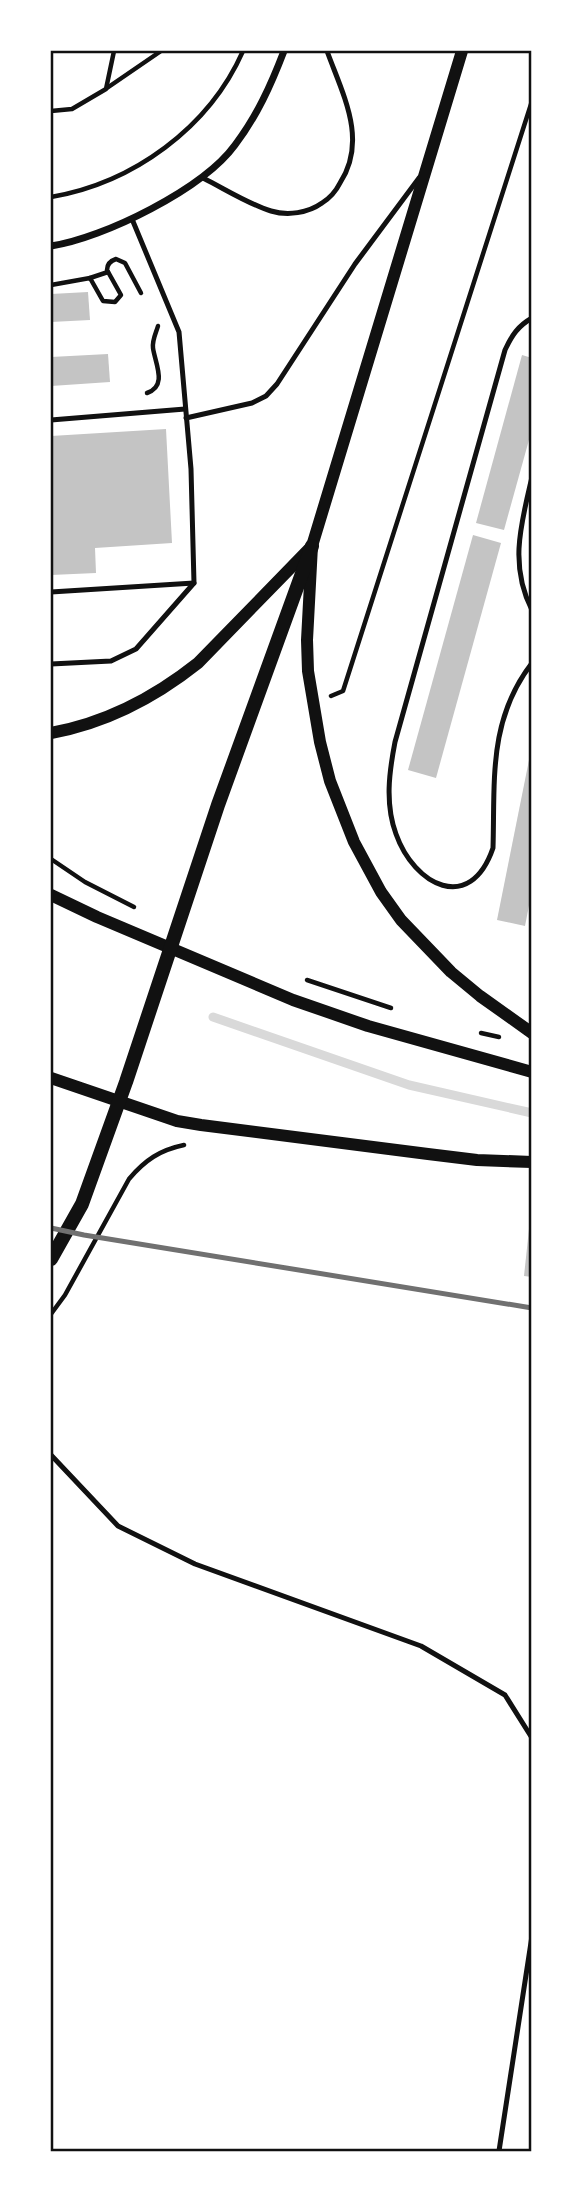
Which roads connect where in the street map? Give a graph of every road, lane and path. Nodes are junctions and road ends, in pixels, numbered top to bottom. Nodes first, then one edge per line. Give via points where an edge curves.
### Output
1 (114, 51) edge
2 (161, 51) edge
3 (243, 51) edge
4 (284, 51) edge
5 (327, 51) edge
6 (462, 51) edge
7 (106, 89) junction
8 (532, 101) edge
9 (51, 111) edge
10 (424, 173) junction
11 (203, 178) junction
12 (51, 197) edge
13 (131, 219) junction
14 (51, 246) edge
15 (108, 272) junction
16 (90, 278) junction
17 (51, 285) edge
18 (146, 301) dead end
19 (532, 318) edge
20 (158, 326) dead end
21 (138, 393) dead end
22 (185, 409) junction
23 (186, 418) junction
24 (51, 420) edge
25 (532, 478) edge
26 (312, 546) junction
27 (194, 583) junction
28 (51, 592) edge
29 (532, 610) edge
30 (532, 663) edge
31 (51, 664) edge
32 (312, 703) junction
33 (51, 733) edge
34 (51, 859) edge
35 (51, 895) edge
36 (134, 908) dead end
37 (302, 978) dead end
38 (397, 1010) dead end
39 (473, 1031) dead end
40 (529, 1031) edge
41 (532, 1072) edge
42 (51, 1077) edge
43 (119, 1102) junction
44 (195, 1145) dead end
45 (532, 1162) edge
46 (51, 1259) edge
47 (51, 1314) edge
48 (51, 1455) edge
49 (532, 1738) edge
50 (532, 1936) edge
51 (499, 2151) edge

1 - 7 path
2 - 7 path
3 - 12 path via 200,117 168,145 114,179
4 - 11 street via 267,95 234,147
5 - 11 lane via 352,123 354,145 350,168 327,200 306,211 271,211
6 - 10 street
7 - 9 path via 72,109
8 - 32 path via 343,691
10 - 23 lane via 355,264 266,396
10 - 26 street
11 - 13 street
13 - 14 street
13 - 22 lane via 179,332
15 - 16 path
15 - 16 path via 121,295 115,302 103,301
15 - 18 path via 110,260 120,259
16 - 17 path
19 - 30 lane via 513,333 505,350 395,742 390,812 410,860 427,879 444,886 465,886 487,865 493,848 497,741 504,713
20 - 21 path via 153,342 158,385 149,393
22 - 23 lane
22 - 24 lane
23 - 27 lane
25 - 29 lane via 520,527 518,564
26 - 32 street via 307,640
26 - 33 street via 182,676 126,709
26 - 43 main road via 218,805
27 - 28 lane
27 - 31 lane via 136,649 111,661
32 - 40 street via 330,781 381,892 451,972
34 - 36 path
35 - 41 street via 293,1000
37 - 38 path
39 - 40 path via 506,1038
42 - 43 street
43 - 45 street via 201,1125 477,1160
43 - 46 main road via 82,1204
44 - 47 path via 171,1148 141,1164
48 - 49 lane via 118,1526 195,1563 421,1646 505,1695
50 - 51 lane

